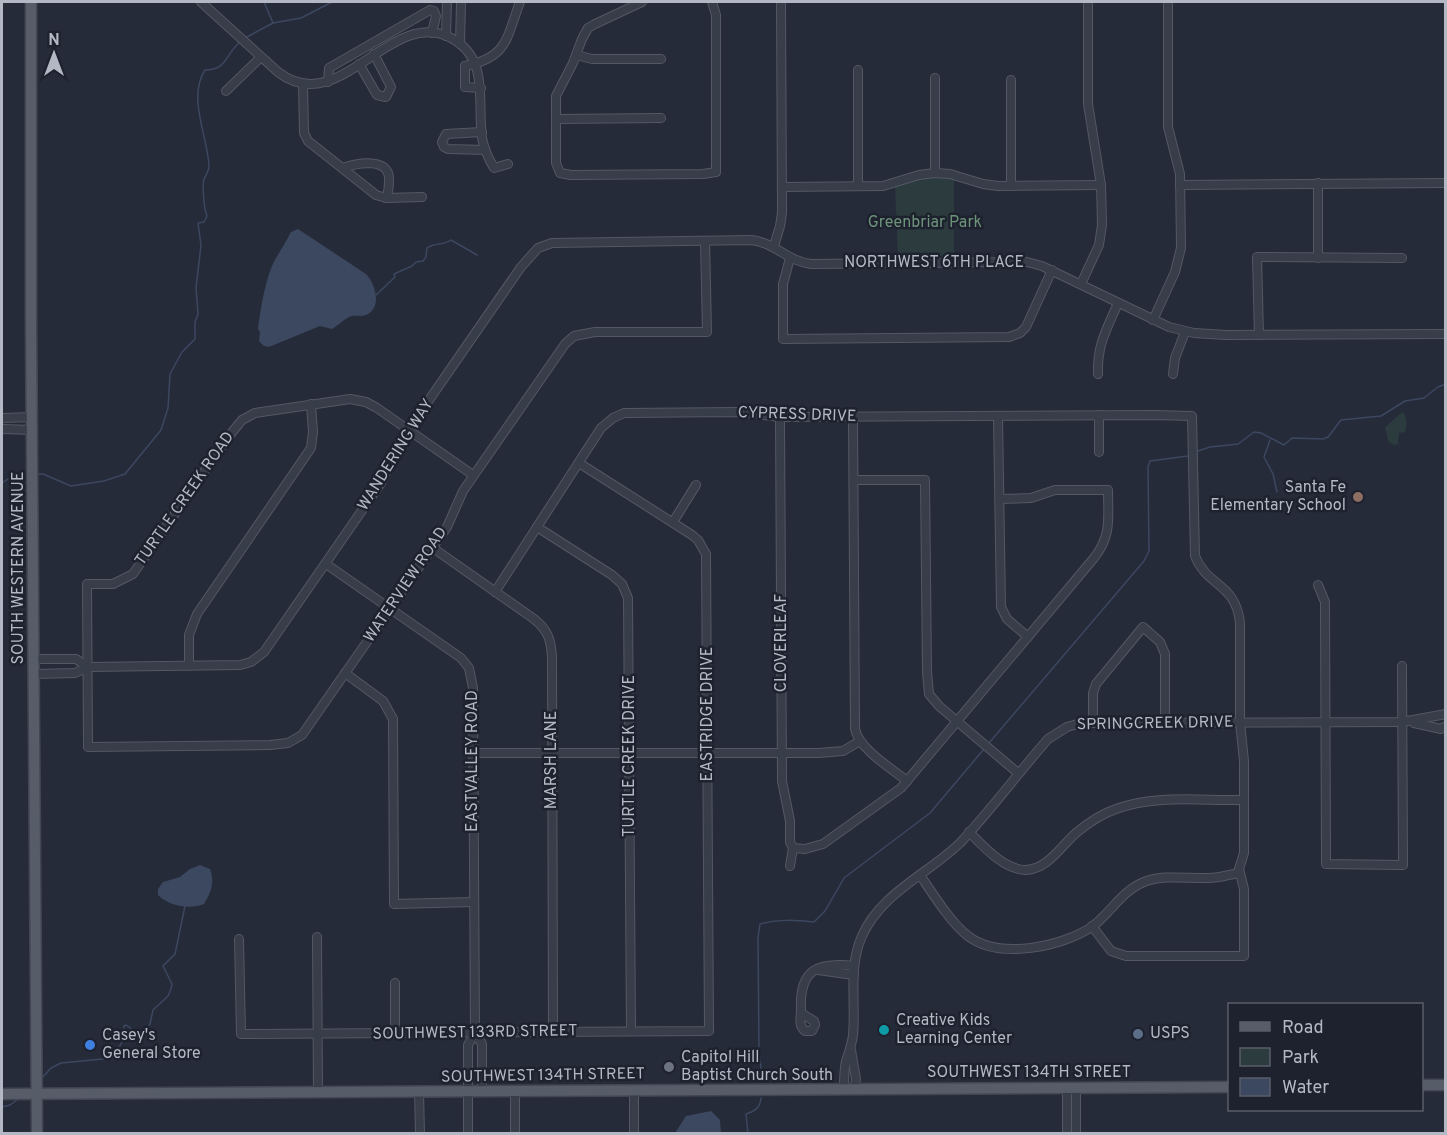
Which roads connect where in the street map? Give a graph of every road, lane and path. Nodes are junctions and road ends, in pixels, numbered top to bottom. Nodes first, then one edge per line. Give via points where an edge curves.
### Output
1 (31, 2) edge
2 (201, 2) edge
3 (447, 2) edge
4 (461, 2) edge
5 (520, 2) edge
6 (642, 2) edge
7 (712, 2) edge
8 (781, 2) edge
9 (1088, 2) edge
10 (1168, 2) edge
11 (432, 33) junction
12 (446, 36) junction
13 (460, 44) junction
14 (375, 54) junction
15 (576, 55) junction
16 (261, 57) junction
17 (661, 59) dead end
18 (476, 63) junction
19 (359, 64) junction
20 (858, 69) dead end
21 (934, 78) dead end
22 (1011, 80) dead end
23 (328, 82) junction
24 (303, 84) junction
25 (480, 88) junction
26 (226, 91) dead end
27 (661, 118) dead end
28 (556, 119) junction
29 (482, 132) junction
30 (485, 150) junction
31 (508, 164) dead end
32 (343, 168) junction
33 (935, 173) junction
34 (1318, 183) junction
35 (1446, 183) edge
36 (1101, 185) junction
37 (1180, 185) junction
38 (858, 186) junction
39 (1011, 186) junction
40 (782, 187) junction
41 (422, 197) dead end
42 (386, 198) junction
43 (705, 241) junction
44 (738, 241) joint
45 (774, 246) junction
46 (789, 258) junction
47 (1318, 258) junction
48 (1402, 258) dead end
49 (1052, 270) junction
50 (1081, 284) junction
51 (1118, 303) junction
52 (1153, 320) junction
53 (1185, 332) junction
54 (1446, 334) edge
55 (1259, 335) junction
56 (1173, 374) dead end
57 (1098, 375) dead end
58 (310, 404) junction
59 (998, 416) junction
60 (1099, 416) junction
61 (33, 417) junction
62 (780, 417) junction
63 (853, 417) junction
64 (2, 418) edge
65 (2, 429) edge
66 (33, 430) junction
67 (408, 430) junction
68 (1099, 452) dead end
69 (579, 463) junction
70 (473, 475) junction
71 (854, 480) junction
72 (696, 485) dead end
73 (1000, 499) junction
74 (673, 522) junction
75 (537, 527) junction
76 (432, 548) junction
77 (326, 564) junction
78 (1318, 585) dead end
79 (495, 592) junction
80 (390, 609) junction
81 (1028, 637) junction
82 (34, 659) junction
83 (189, 666) junction
84 (1402, 666) dead end
85 (88, 667) junction
86 (35, 674) junction
87 (345, 674) junction
88 (1446, 714) edge
89 (957, 722) junction
90 (1165, 722) junction
91 (1240, 722) junction
92 (1325, 722) junction
93 (1402, 722) junction
94 (1093, 723) junction
95 (1446, 726) edge
96 (860, 741) junction
97 (630, 752) junction
98 (708, 752) junction
99 (783, 752) junction
100 (473, 753) junction
101 (553, 753) junction
102 (1018, 773) junction
103 (907, 781) junction
104 (1244, 800) junction
105 (969, 832) junction
106 (793, 848) junction
107 (790, 866) dead end
108 (1239, 873) junction
109 (920, 875) junction
110 (474, 902) junction
111 (1092, 926) junction
112 (317, 937) dead end
113 (239, 939) dead end
114 (854, 971) junction
115 (395, 983) dead end
116 (801, 1013) dead end
117 (632, 1031) junction
118 (709, 1031) joint
119 (553, 1032) junction
120 (475, 1033) junction
121 (317, 1034) junction
122 (395, 1034) junction
123 (1423, 1085) edge
124 (1446, 1085) edge
125 (1228, 1087) edge
126 (850, 1088) junction
127 (1072, 1088) junction
128 (634, 1090) junction
129 (515, 1091) junction
130 (419, 1092) junction
131 (468, 1092) junction
132 (482, 1092) junction
133 (318, 1093) junction
134 (2, 1094) edge
135 (37, 1094) junction
136 (37, 1134) edge
137 (420, 1134) edge
138 (468, 1134) edge
139 (515, 1134) edge
140 (634, 1134) edge
141 (1067, 1134) edge
142 (1076, 1134) edge

1 - 61 main road, SOUTH WESTERN AVENUE
2 - 16 street
3 - 12 street
4 - 13 street
5 - 18 street via 501,50
6 - 15 street via 588,28
7 - 28 street via 716,15 716,172 560,173 556,163
8 - 40 street
9 - 36 street via 1088,104
10 - 37 street via 1168,127
11 - 12 street
11 - 14 street via 413,35
11 - 23 street via 436,16 430,10 329,68
12 - 13 street
13 - 18 street
14 - 19 street
14 - 19 street via 391,87 386,97 377,94
15 - 17 street via 592,59
15 - 28 street via 558,89
16 - 24 street via 285,77
16 - 26 street
18 - 25 street
18 - 25 street via 465,66 465,87
19 - 23 street
20 - 38 street
21 - 33 street
22 - 39 street
23 - 24 street
24 - 32 street via 305,135
25 - 29 street
27 - 28 street
29 - 30 street
29 - 30 street via 446,134 442,142 448,150
30 - 31 street via 494,168
32 - 42 street via 376,195
32 - 42 street via 358,164 384,166 389,176
33 - 38 street via 883,186
33 - 39 street
34 - 35 street
34 - 37 street
34 - 47 street
36 - 39 street
36 - 50 street via 1101,241
37 - 52 street via 1178,265
38 - 40 street
40 - 45 street via 781,219
41 - 42 street
43 - 44 street, WANDERING WAY
43 - 67 street, WANDERING WAY via 557,242 538,248
43 - 70 street, WATERVIEW ROAD via 707,332 595,332 574,336 560,349
44 - 45 street, NORTHWEST 6TH PLACE
45 - 46 street, NORTHWEST 6TH PLACE
46 - 49 street, NORTHWEST 6TH PLACE via 811,264 1027,262
46 - 49 street via 783,284 783,339 1010,337 1026,327
47 - 48 street
47 - 55 street via 1257,257
49 - 50 street, NORTHWEST 6TH PLACE
50 - 51 street, NORTHWEST 6TH PLACE
51 - 52 street, NORTHWEST 6TH PLACE
51 - 57 street via 1102,337
52 - 53 street, NORTHWEST 6TH PLACE
53 - 55 street, NORTHWEST 6TH PLACE
53 - 56 street
54 - 55 street, NORTHWEST 6TH PLACE
58 - 67 street, TURTLE CREEK ROAD via 361,400
58 - 83 street via 314,432 311,448 197,614 189,635
58 - 85 street, TURTLE CREEK ROAD via 255,412 242,420 133,574 113,584 87,584
59 - 60 street, CYPRESS DRIVE
59 - 63 street, CYPRESS DRIVE
59 - 73 street
60 - 68 street
60 - 91 street, CYPRESS DRIVE via 1192,416 1195,556 1204,573 1229,593 1238,609
61 - 64 street
61 - 66 main road, SOUTH WESTERN AVENUE
62 - 63 street, CYPRESS DRIVE
62 - 69 street, CYPRESS DRIVE via 739,412 624,413 604,424
62 - 99 street, CLOVERLEAF
63 - 71 street
65 - 66 street
66 - 82 main road, SOUTH WESTERN AVENUE
67 - 70 street, TURTLE CREEK ROAD
67 - 77 street, WANDERING WAY via 381,483
69 - 74 street, EASTRIDGE DRIVE
69 - 75 street, CYPRESS DRIVE
70 - 76 street, WATERVIEW ROAD
71 - 89 street via 925,480 927,687 933,700
71 - 96 street via 855,723
72 - 74 street
73 - 81 street via 1001,607 1007,619
73 - 81 street via 1031,498 1055,490 1108,490 1106,541
74 - 98 street, EASTRIDGE DRIVE via 698,540 706,554
75 - 79 street, CYPRESS DRIVE
75 - 97 street, TURTLE CREEK DRIVE via 612,575 627,594
76 - 79 street, MARSH LANE
76 - 80 street, WATERVIEW ROAD
77 - 80 street, EASTVALLEY ROAD
77 - 83 street, WANDERING WAY via 256,659 240,665
78 - 92 street via 1324,602
79 - 101 street, MARSH LANE via 540,624 550,640
80 - 87 street, WATERVIEW ROAD
80 - 100 street, EASTVALLEY ROAD via 461,658 469,668 473,688
81 - 89 street
82 - 85 street, WANDERING WAY via 76,659
82 - 86 main road, SOUTH WESTERN AVENUE
83 - 85 street, WANDERING WAY
84 - 93 street
85 - 86 street, WANDERING WAY via 75,673
85 - 87 street, WATERVIEW ROAD via 88,747 288,743 302,735
86 - 135 main road, SOUTH WESTERN AVENUE
87 - 110 street via 383,700 393,719 394,904
88 - 93 street, SPRINGCREEK DRIVE
89 - 102 street
89 - 103 street
90 - 91 street, SPRINGCREEK DRIVE
90 - 94 street, SPRINGCREEK DRIVE
90 - 94 street via 1164,648 1143,627 1096,684
91 - 92 street, SPRINGCREEK DRIVE
91 - 104 street
92 - 93 street, SPRINGCREEK DRIVE
92 - 93 street via 1326,864 1403,865
93 - 95 street, SPRINGCREEK DRIVE via 1441,729
94 - 102 street, SPRINGCREEK DRIVE via 1075,724 1054,734
96 - 99 street via 837,752
96 - 103 street
97 - 98 street
97 - 101 street
97 - 117 street, TURTLE CREEK DRIVE
98 - 99 street
98 - 118 street, EASTRIDGE DRIVE
99 - 106 street, CLOVERLEAF via 783,788
100 - 101 street
100 - 110 street, EASTVALLEY ROAD
101 - 119 street, MARSH LANE
102 - 105 street, SPRINGCREEK DRIVE
103 - 106 street via 895,794 823,844
104 - 105 street via 1156,801 1115,809 1078,831 1044,864 1027,870 1008,865
104 - 108 street via 1244,853
105 - 109 street, SPRINGCREEK DRIVE
106 - 107 street, CLOVERLEAF
108 - 111 street via 1221,878 1145,881 1129,890
108 - 111 street via 1244,889 1244,956 1126,956 1111,951
109 - 111 street via 963,932 988,946 1051,945
109 - 114 street, SPRINGCREEK DRIVE via 876,912 859,942
110 - 120 street, EASTVALLEY ROAD
112 - 121 street
113 - 121 street, SOUTHWEST 133RD STREET via 241,1034
114 - 116 street via 834,964 806,977
114 - 126 street, SPRINGCREEK DRIVE via 850,1049 856,1079
115 - 122 street
117 - 118 street, SOUTHWEST 133RD STREET
117 - 119 street, SOUTHWEST 133RD STREET
119 - 120 street, SOUTHWEST 133RD STREET
120 - 122 street, SOUTHWEST 133RD STREET
120 - 131 street, EASTVALLEY ROAD via 468,1045
120 - 132 street, EASTVALLEY ROAD via 482,1044
121 - 122 street, SOUTHWEST 133RD STREET
121 - 133 street
123 - 124 main road
125 - 127 main road, SOUTHWEST 134TH STREET
126 - 127 main road, SOUTHWEST 134TH STREET
126 - 128 main road, SOUTHWEST 134TH STREET
127 - 141 street
127 - 142 street
128 - 129 main road, SOUTHWEST 134TH STREET
128 - 140 street
129 - 132 main road, SOUTHWEST 134TH STREET
129 - 139 street
130 - 131 main road, SOUTHWEST 134TH STREET
130 - 133 main road, SOUTHWEST 134TH STREET
130 - 137 street
131 - 132 main road, SOUTHWEST 134TH STREET
131 - 138 street, EASTVALLEY ROAD
133 - 135 main road, SOUTHWEST 134TH STREET
134 - 135 main road, SOUTHWEST 134TH STREET
135 - 136 main road, SOUTH WESTERN AVENUE

